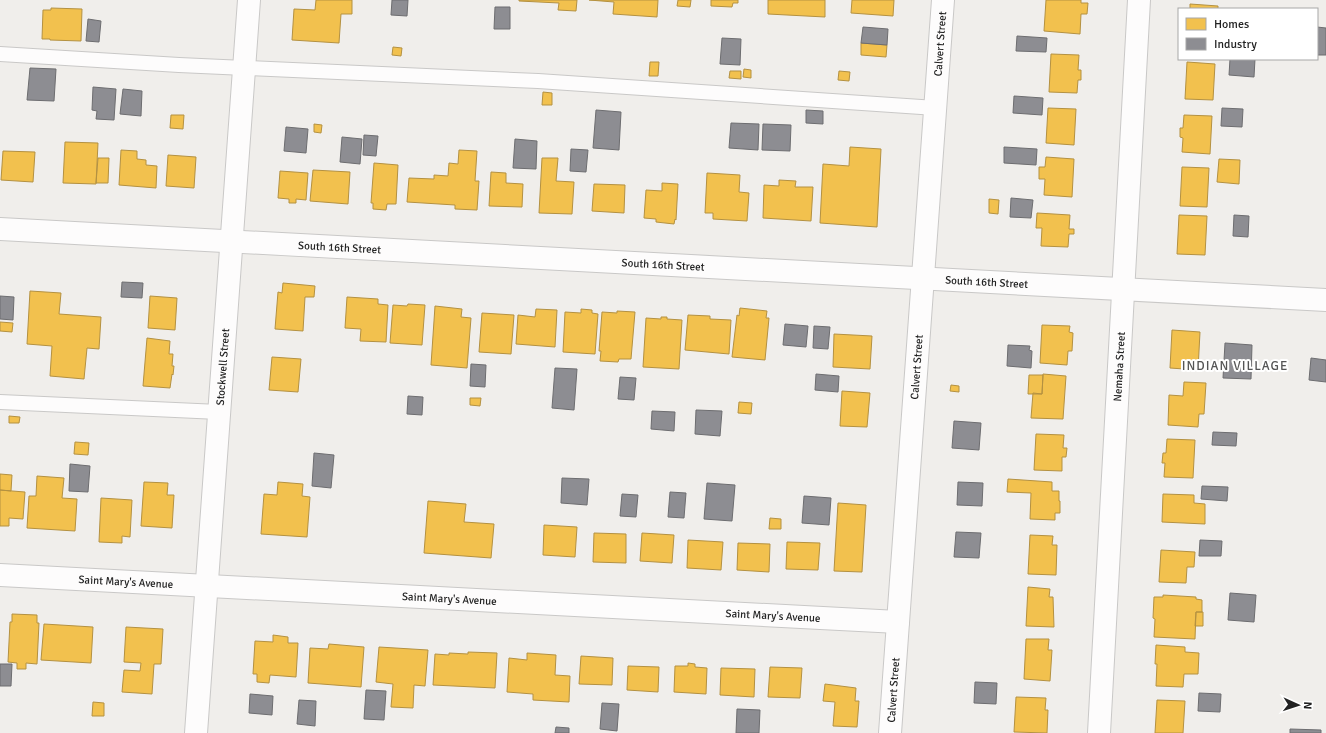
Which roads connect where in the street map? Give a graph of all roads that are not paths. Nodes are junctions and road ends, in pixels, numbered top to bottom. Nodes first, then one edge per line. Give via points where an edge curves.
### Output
1 (249, 0) edge
2 (943, 0) edge
3 (1139, 0) edge
4 (0, 54) edge
5 (244, 69) junction
6 (936, 108) junction
7 (0, 228) edge
8 (232, 241) junction
9 (923, 278) junction
10 (1123, 289) junction
11 (1326, 300) edge
12 (0, 402) edge
13 (219, 412) junction
14 (0, 575) edge
15 (207, 587) junction
16 (898, 622) junction
17 (196, 733) edge
18 (890, 733) edge
19 (1099, 733) edge

1 - 5 street, Stockwell Street
2 - 6 street, Calvert Street
3 - 10 street, Nemaha Street
4 - 5 lane
5 - 6 lane via 538,81
5 - 8 street, Stockwell Street
6 - 9 street, Calvert Street
7 - 8 street, South 16th Street
8 - 9 street, South 16th Street
8 - 13 street, Stockwell Street
9 - 10 street, South 16th Street
9 - 16 street, Calvert Street
10 - 11 street, South 16th Street
10 - 19 street, Nemaha Street
12 - 13 lane
13 - 15 street, Stockwell Street
14 - 15 street, Saint Mary's Avenue
15 - 16 street, Saint Mary's Avenue
15 - 17 street, Stockwell Street
16 - 18 street, Calvert Street

